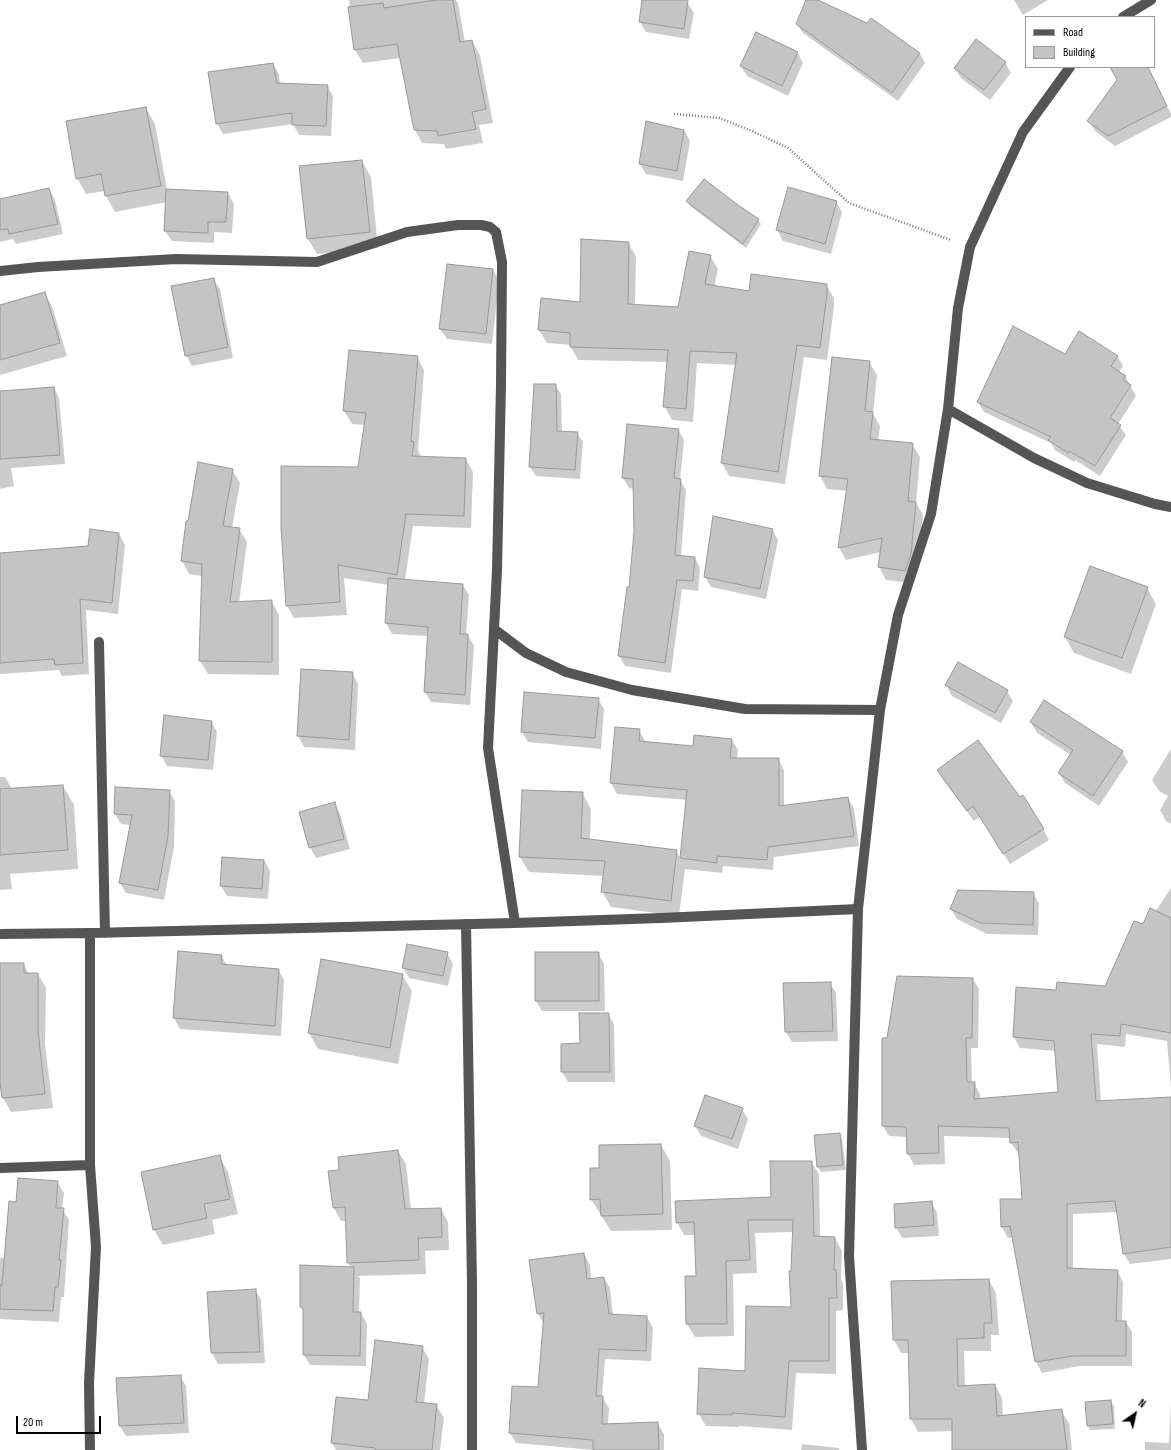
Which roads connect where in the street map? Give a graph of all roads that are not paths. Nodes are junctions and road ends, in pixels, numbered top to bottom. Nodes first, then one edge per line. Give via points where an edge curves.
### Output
1 (1151, 0) edge
2 (1125, 16) edge
3 (1069, 68) edge
4 (0, 271) edge
5 (948, 409) junction
6 (1171, 507) edge
7 (494, 629) junction
8 (99, 642) dead end
9 (880, 710) junction
10 (858, 909) junction
11 (515, 923) junction
12 (466, 924) junction
13 (105, 932) junction
14 (90, 933) junction
15 (0, 934) edge
16 (90, 1165) junction
17 (0, 1168) edge
18 (90, 1450) edge
19 (472, 1450) edge
20 (862, 1450) edge

1 - 2 street
3 - 5 street via 1023,132 970,247 958,308
4 - 7 street via 176,259 317,262 407,232 458,225 490,227 496,232 502,262 501,415
5 - 6 street via 1034,458 1087,483
5 - 9 street via 931,514 898,616
7 - 9 street via 526,653 566,672 632,690 745,709
7 - 11 street via 488,748
8 - 13 street
9 - 10 street
10 - 11 street
10 - 20 street via 849,1256
11 - 12 street
12 - 13 street
12 - 19 street
13 - 14 street
14 - 15 street
14 - 16 street
16 - 17 street
16 - 18 street via 96,1247 89,1384

